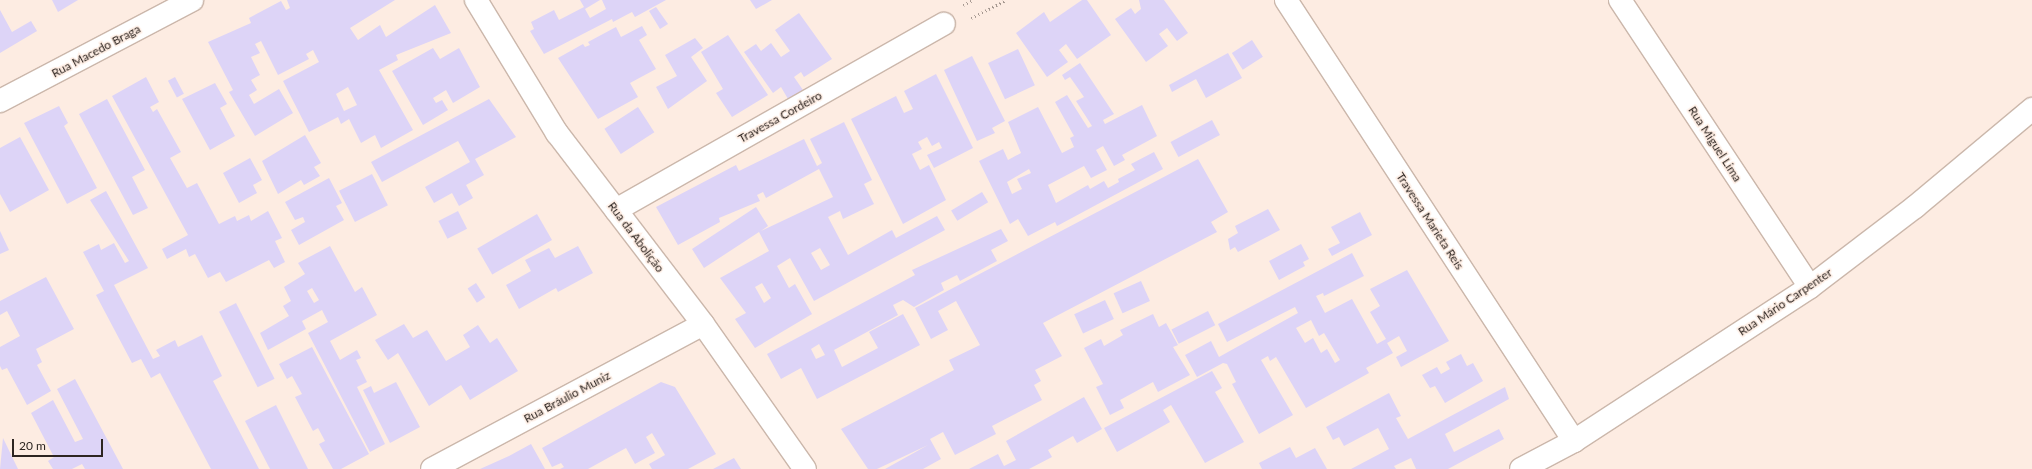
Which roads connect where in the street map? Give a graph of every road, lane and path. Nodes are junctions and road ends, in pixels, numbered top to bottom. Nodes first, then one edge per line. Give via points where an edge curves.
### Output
1 (192, 0) edge
2 (476, 0) edge
3 (1006, 0) edge
4 (1286, 0) edge
5 (1620, 0) edge
6 (967, 20) dead end
7 (944, 24) dead end
8 (0, 101) edge
9 (2032, 109) edge
10 (616, 210) junction
11 (1810, 288) junction
12 (703, 324) junction
13 (1574, 441) junction
14 (432, 469) edge
15 (805, 469) edge
16 (1521, 469) edge

1 - 8 street, Rua Macedo Braga
2 - 10 street, Rua da Abolição via 557,133
3 - 6 path
4 - 13 street, Travessa Marieta Reis
5 - 11 street, Rua Miguel Lima
7 - 10 street, Travessa Cordeiro
9 - 11 street, Rua Mário Carpenter via 1915,207
10 - 12 street, Rua da Abolição
11 - 13 street, Rua Mário Carpenter
12 - 14 street, Rua Bráulio Muniz
12 - 15 street, Rua da Abolição
13 - 16 street, Rua Mário Carpenter

